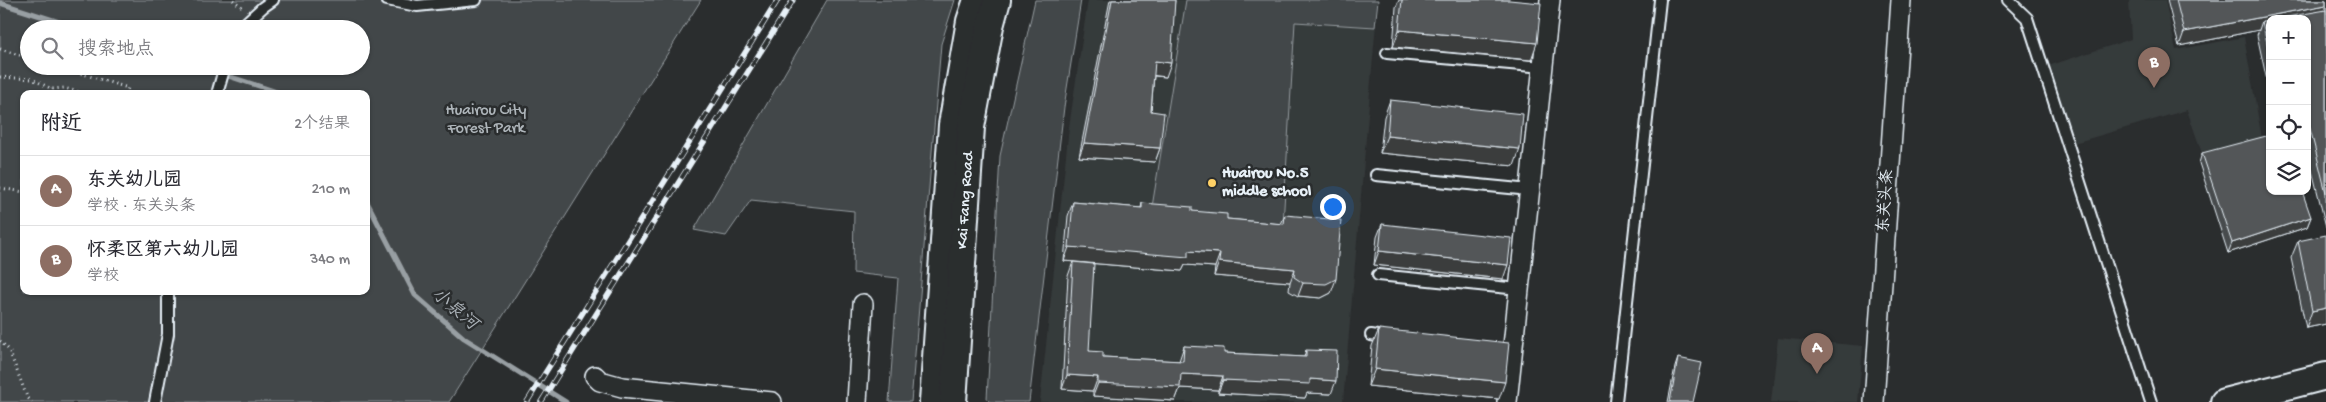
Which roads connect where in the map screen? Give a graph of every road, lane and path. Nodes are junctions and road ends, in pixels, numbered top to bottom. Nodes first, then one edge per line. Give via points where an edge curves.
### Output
1 (273, 0) edge
2 (387, 0) edge
3 (476, 0) edge
4 (977, 0) edge
5 (997, 0) edge
6 (1550, 0) edge
7 (1660, 0) edge
8 (1900, 0) edge
9 (2008, 0) edge
10 (248, 20) edge
11 (0, 49) edge
12 (1387, 53) dead end
13 (20, 55) edge
14 (1543, 67) junction
15 (86, 75) edge
16 (222, 75) edge
17 (0, 76) edge
18 (52, 89) joint
19 (72, 90) edge
20 (127, 90) edge
21 (218, 90) edge
22 (1376, 175) dead end
23 (0, 188) edge
24 (1530, 190) junction
25 (20, 191) edge
26 (1378, 275) dead end
27 (1519, 289) junction
28 (168, 295) edge
29 (863, 304) dead end
30 (1371, 335) dead end
31 (1400, 339) edge
32 (0, 341) edge
33 (595, 376) dead end
34 (2326, 376) edge
35 (32, 402) edge
36 (155, 402) edge
37 (772, 402) edge
38 (857, 402) edge
39 (933, 402) edge
40 (953, 402) edge
41 (1507, 402) edge
42 (1616, 402) edge
43 (1874, 402) edge
44 (2151, 402) edge
45 (2224, 402) edge

1 - 10 lane
2 - 3 lane via 417,6
4 - 39 main road, Kai Fang Road via 970,21 952,125
5 - 40 main road, Kai Fang Road via 971,127
6 - 14 street
7 - 42 lane
8 - 43 street, 东关头条
9 - 44 lane via 2027,18
11 - 13 path
12 - 14 lane
14 - 24 street
15 - 20 path
16 - 21 lane
17 - 18 path via 32,79
18 - 19 path
22 - 24 lane
23 - 25 path
24 - 27 street
26 - 27 lane
27 - 41 street via 1508,351
28 - 36 lane via 168,334
29 - 38 street
30 - 31 lane
32 - 35 path via 10,350 27,397
33 - 37 street via 622,388
34 - 45 main road

